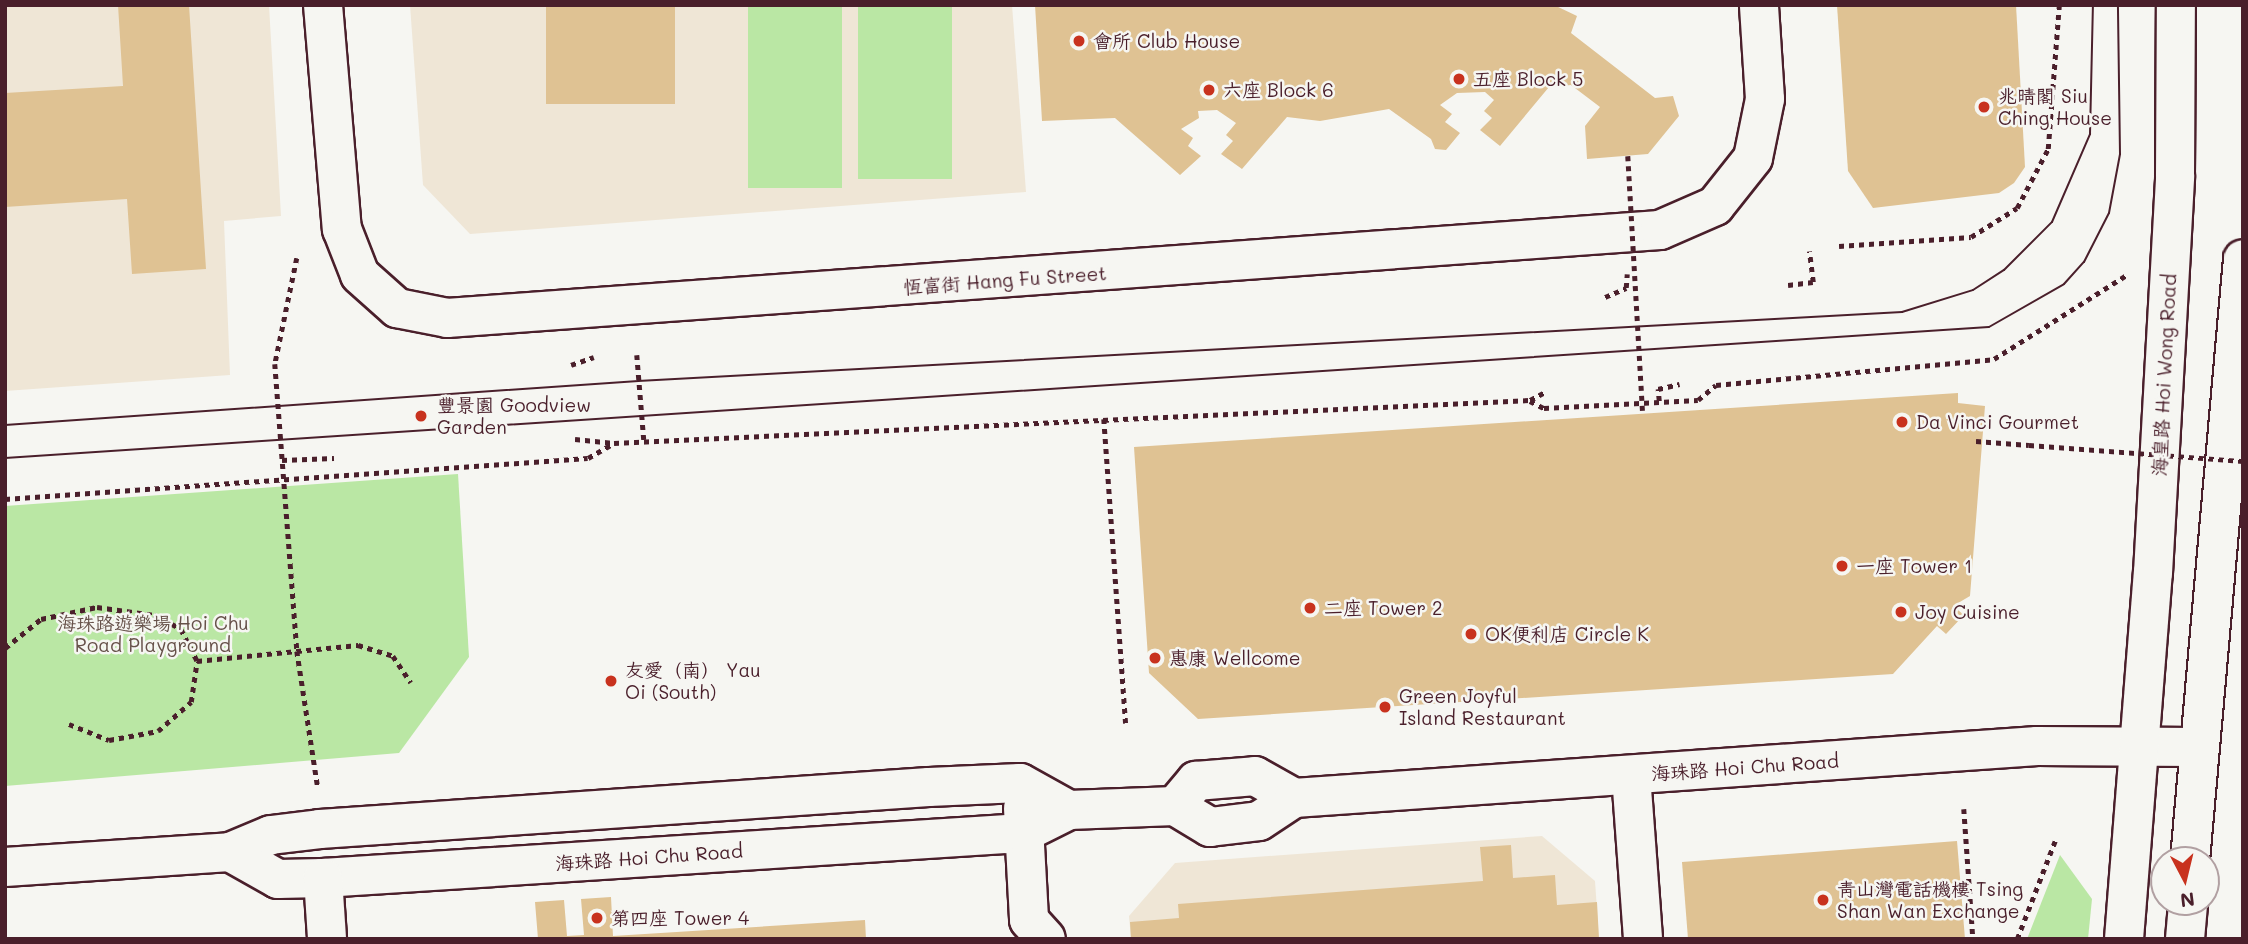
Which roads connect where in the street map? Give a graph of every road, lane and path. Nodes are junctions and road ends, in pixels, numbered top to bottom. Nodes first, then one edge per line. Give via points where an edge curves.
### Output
1 (323, 5) edge
2 (1759, 5) edge
3 (2059, 5) edge
4 (2176, 5) edge
5 (1628, 156) dead end
6 (1839, 246) dead end
7 (1809, 251) dead end
8 (297, 258) dead end
9 (2243, 259) edge
10 (2134, 271) dead end
11 (1627, 274) dead end
12 (1788, 285) dead end
13 (1605, 296) dead end
14 (637, 355) dead end
15 (594, 357) dead end
16 (571, 365) dead end
17 (1679, 384) dead end
18 (1545, 393) dead end
19 (1530, 400) junction
20 (1659, 401) junction
21 (1643, 414) dead end
22 (1104, 419) junction
23 (575, 439) dead end
24 (644, 440) junction
25 (1976, 441) dead end
26 (614, 443) junction
27 (334, 458) dead end
28 (282, 460) junction
29 (2243, 461) edge
30 (284, 480) junction
31 (5, 499) edge
32 (5, 648) edge
33 (297, 650) junction
34 (197, 661) junction
35 (411, 683) dead end
36 (1126, 723) dead end
37 (69, 724) dead end
38 (2140, 745) junction
39 (2196, 747) junction
40 (1631, 775) junction
41 (1020, 783) junction
42 (318, 787) dead end
43 (1964, 809) dead end
44 (1069, 810) junction
45 (1023, 833) junction
46 (2055, 841) dead end
47 (2191, 846) edge
48 (230, 852) junction
49 (5, 867) edge
50 (323, 878) junction
51 (2187, 916) edge
52 (1031, 932) edge
53 (327, 939) edge
54 (1643, 939) edge
55 (1973, 939) edge
56 (2017, 939) edge
57 (2124, 939) edge
58 (2185, 939) edge

1 - 2 street, 恆富街 Hang Fu Street via 342,229 360,275 397,308 447,318 1660,230 1715,206 1753,158 1765,99
3 - 6 path via 2048,149 2017,208 1971,237
4 - 38 street, 海皇路 Hoi Wong Road via 2175,176
5 - 21 path, bridge
7 - 12 path via 1813,282
8 - 28 path via 275,364
9 - 39 street
10 - 20 path via 1994,359 1716,385 1698,400
11 - 13 path via 1626,288
14 - 24 path
15 - 16 path
17 - 20 path via 1658,389
18 - 19 path
19 - 20 path via 1544,408
19 - 22 path
22 - 24 path
22 - 36 path
23 - 26 path
24 - 26 path
25 - 29 path, bridge
26 - 30 path via 588,458
27 - 28 path
28 - 30 path
30 - 31 path
30 - 33 path
32 - 34 path via 41,619 97,607 154,615 181,629
33 - 34 path
33 - 35 path via 358,645 393,656
33 - 42 path
34 - 37 path via 191,702 158,731 110,740
38 - 39 street, 海珠路 Hoi Chu Road
38 - 40 street, 海珠路 Hoi Chu Road via 2037,746
38 - 57 street, 海皇路 Hoi Wong Road
39 - 47 street
40 - 44 street, 海珠路 Hoi Chu Road via 1294,798 1255,776 1196,781 1175,806
40 - 54 street
41 - 44 street
41 - 45 street
41 - 48 street via 320,829 271,835
43 - 55 path
44 - 45 street, 海珠路 Hoi Chu Road
45 - 50 street, 海珠路 Hoi Chu Road
45 - 52 street
46 - 56 path
48 - 49 street
48 - 50 street, 海珠路 Hoi Chu Road via 278,879
50 - 53 street
51 - 58 street

